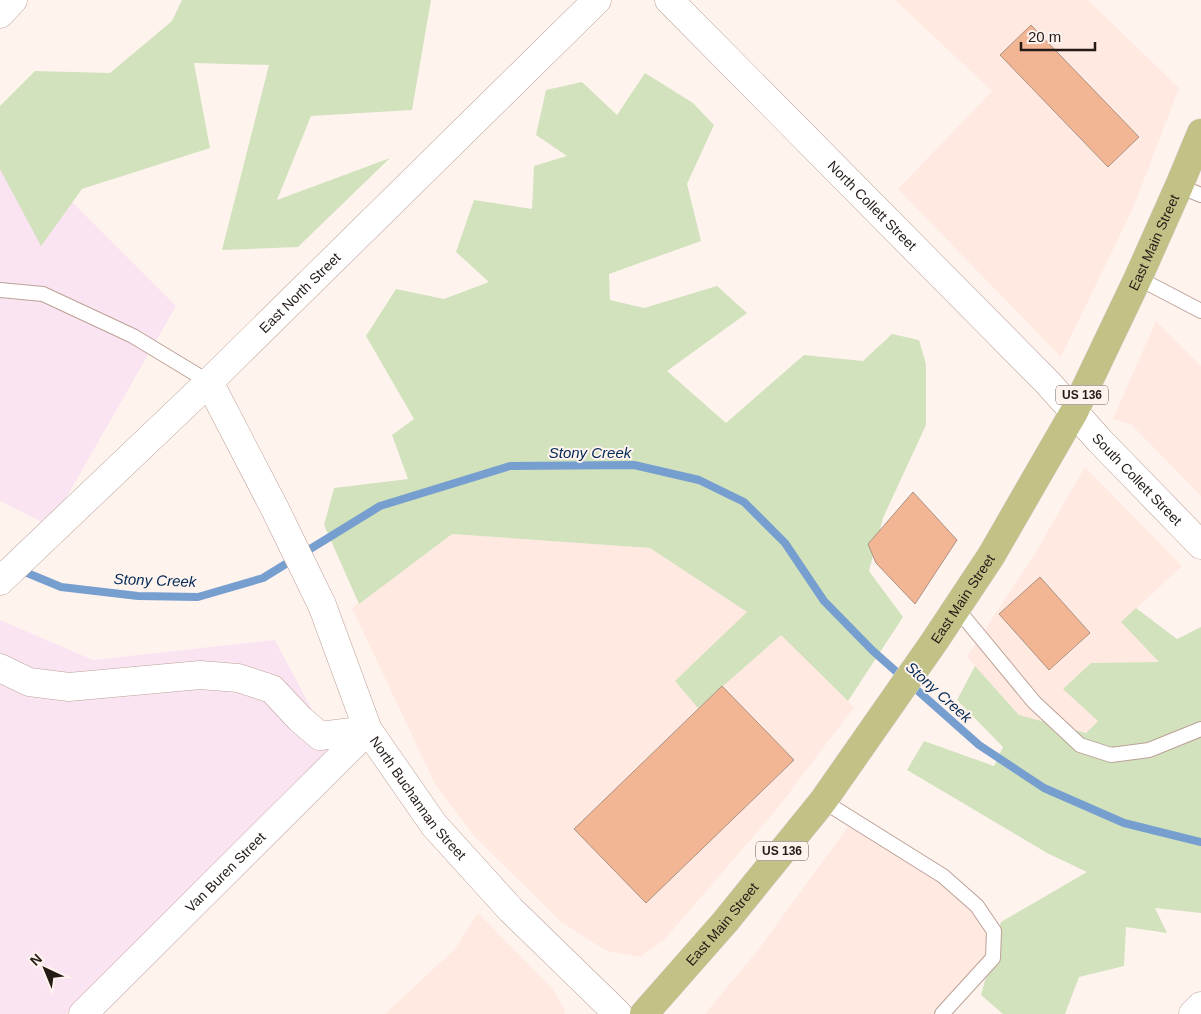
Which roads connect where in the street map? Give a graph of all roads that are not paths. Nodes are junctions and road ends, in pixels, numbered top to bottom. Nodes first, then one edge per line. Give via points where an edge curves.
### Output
1 (13, 0) edge
2 (597, 0) edge
3 (669, 0) edge
4 (0, 14) edge
5 (1201, 133) edge
6 (1190, 191) edge
7 (1138, 278) junction
8 (0, 290) edge
9 (1201, 311) edge
10 (209, 382) junction
11 (1074, 412) junction
12 (1199, 539) edge
13 (0, 581) edge
14 (955, 610) junction
15 (0, 668) edge
16 (1201, 729) edge
17 (368, 730) junction
18 (824, 801) junction
19 (1201, 1006) edge
20 (83, 1014) edge
21 (618, 1014) edge
22 (644, 1014) edge
23 (942, 1014) edge
24 (1193, 1014) edge

1 - 4 street
2 - 10 street, East North Street
3 - 11 street, North Collett Street
5 - 6 main road, East Main Street / US 136
6 - 7 main road, East Main Street / US 136
7 - 9 lane
7 - 11 main road, East Main Street / US 136
8 - 10 lane via 43,294 133,336
10 - 13 street, East North Street
10 - 17 street via 322,605
11 - 12 street, South Collett Street
11 - 14 main road, East Main Street / US 136 via 991,556
14 - 16 lane via 1034,702 1080,745 1111,755 1149,750
14 - 18 main road, East Main Street / US 136
15 - 17 street, North Buchannan Street via 29,682 69,687 200,675 238,678 272,690 320,736
17 - 20 street, Van Buren Street
17 - 21 street, North Buchannan Street via 434,825 510,910
18 - 22 main road, East Main Street / US 136
18 - 23 lane via 942,876 977,906 994,931 993,958
19 - 24 street

